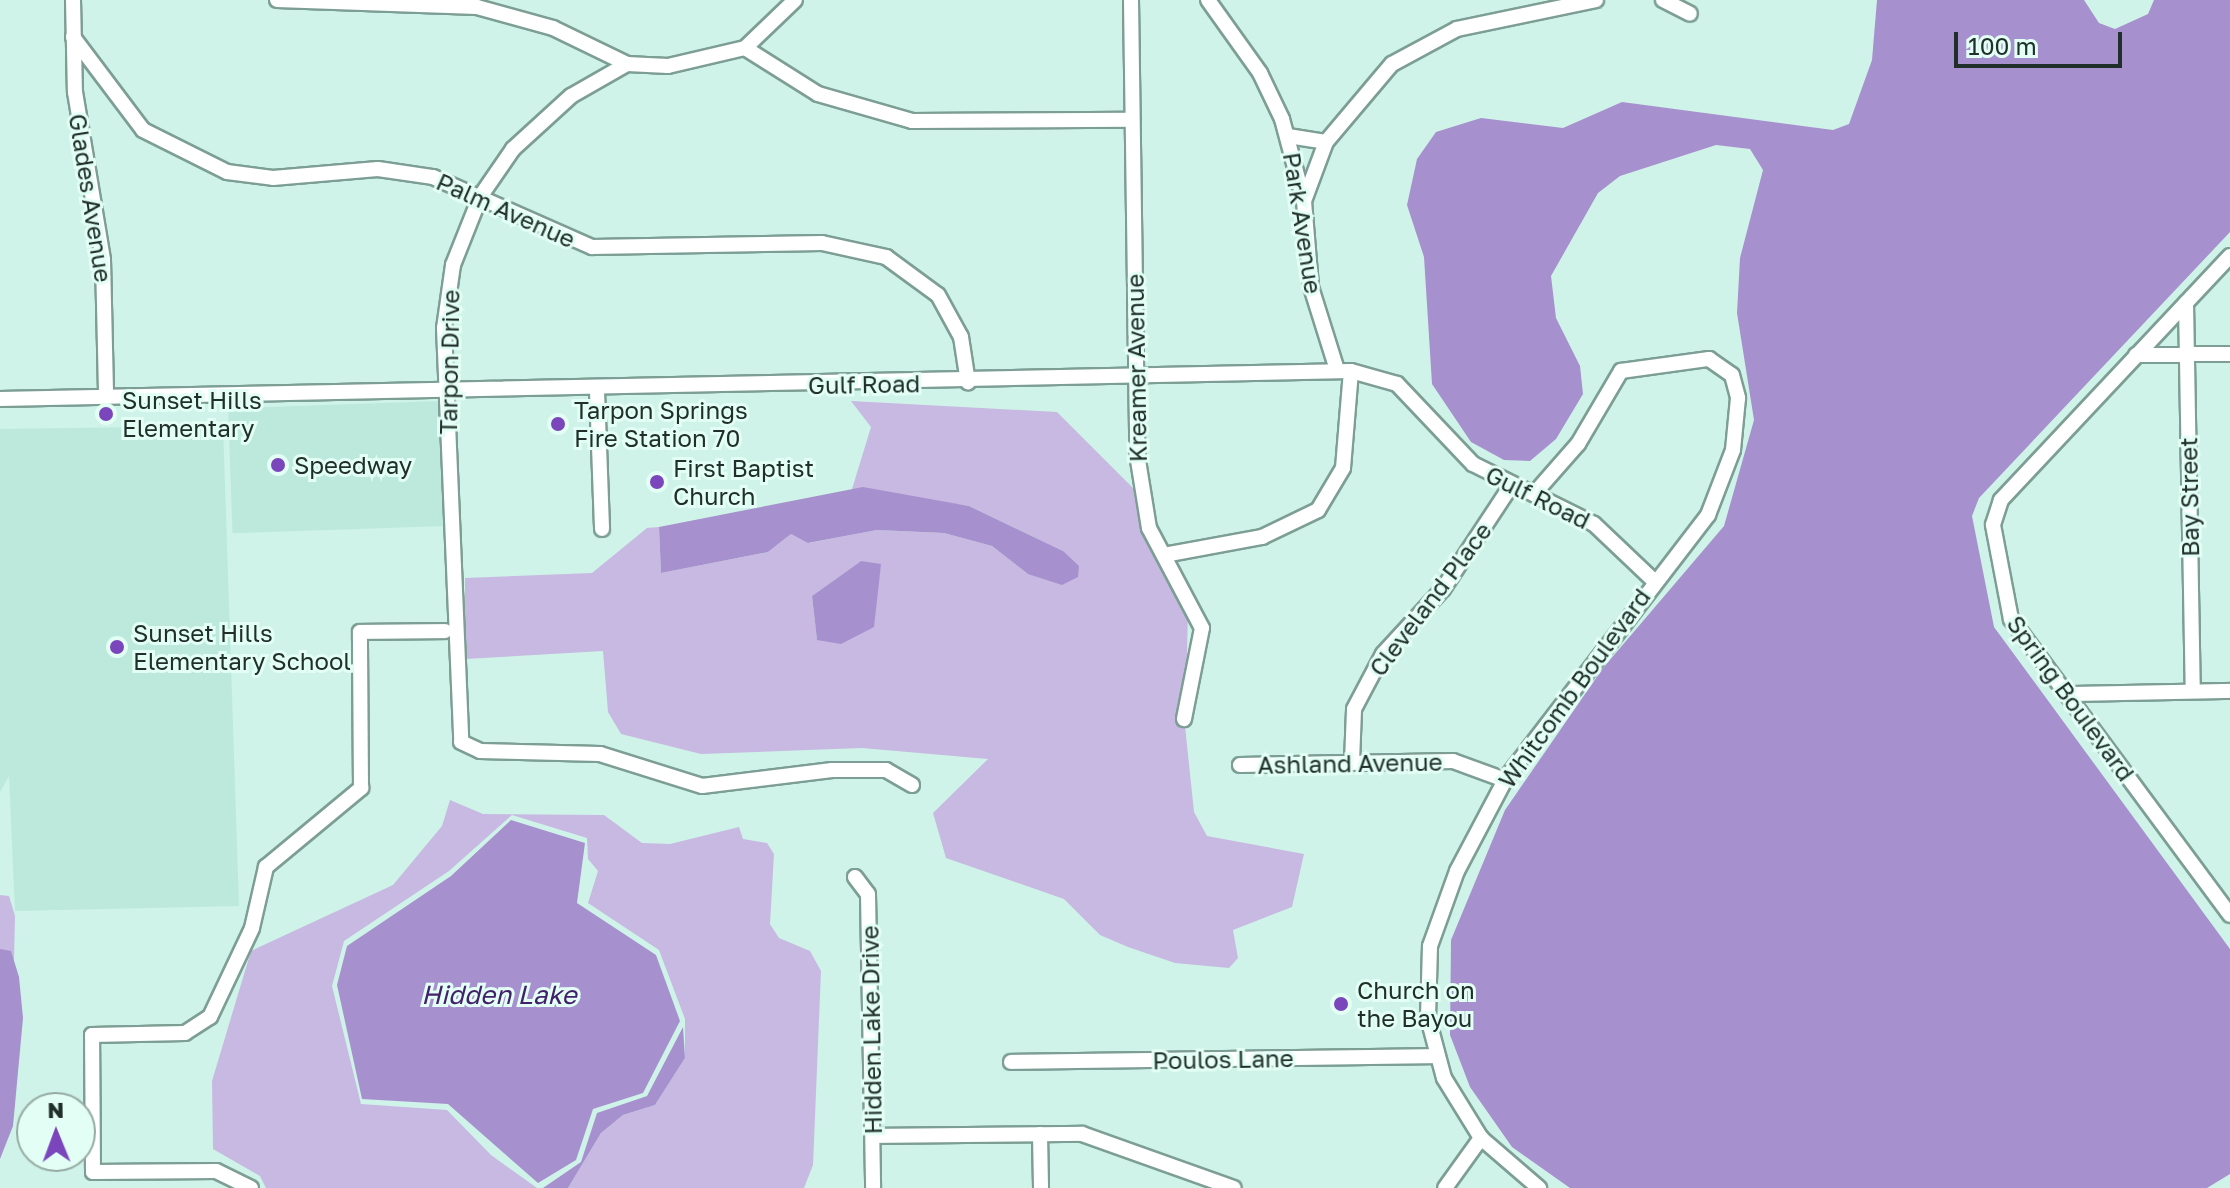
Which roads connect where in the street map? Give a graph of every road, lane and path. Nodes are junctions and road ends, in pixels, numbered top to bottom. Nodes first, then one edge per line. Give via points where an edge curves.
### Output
1 (73, 0) edge
2 (277, 0) edge
3 (795, 0) edge
4 (1131, 0) edge
5 (1208, 0) edge
6 (1596, 0) edge
7 (1663, 0) edge
8 (1690, 14) dead end
9 (73, 37) junction
10 (745, 48) junction
11 (627, 64) junction
12 (1132, 120) junction
13 (1288, 136) junction
14 (1326, 142) junction
15 (480, 197) junction
16 (1304, 201) junction
17 (2230, 256) edge
18 (2186, 303) junction
19 (2187, 354) junction
20 (2230, 354) edge
21 (2136, 355) junction
22 (1344, 371) junction
23 (1135, 378) junction
24 (968, 382) junction
25 (597, 391) junction
26 (447, 394) junction
27 (106, 397) junction
28 (0, 399) edge
29 (1511, 486) junction
30 (1534, 494) junction
31 (602, 529) dead end
32 (1164, 555) junction
33 (1653, 580) junction
34 (445, 631) dead end
35 (2193, 691) junction
36 (2230, 691) edge
37 (2067, 694) junction
38 (1184, 719) dead end
39 (1352, 762) junction
40 (1240, 765) dead end
41 (1505, 780) junction
42 (912, 785) dead end
43 (855, 877) dead end
44 (2230, 915) edge
45 (1436, 1056) junction
46 (1011, 1062) dead end
47 (1040, 1134) junction
48 (874, 1136) junction
49 (1481, 1138) junction
50 (251, 1188) edge
51 (873, 1188) edge
52 (1041, 1188) edge
53 (1234, 1188) edge
54 (1445, 1188) edge
55 (1539, 1188) edge

1 - 9 street, Glades Avenue
2 - 11 street via 477,7 553,28
3 - 10 street
4 - 12 street, Kreamer Avenue
5 - 13 street, Park Avenue via 1260,73
6 - 14 street via 1472,25 1418,47 1365,88
7 - 8 street
9 - 15 street, Palm Avenue via 128,117 209,167 273,178 390,170 449,181
9 - 27 street, Glades Avenue via 103,260
10 - 11 street via 685,65
10 - 12 street via 818,94 912,121
11 - 15 street, Tarpon Drive via 529,131
12 - 23 street, Kreamer Avenue
13 - 14 street
13 - 16 street, Park Avenue
14 - 16 street
15 - 24 street, Palm Avenue via 545,232 592,247 822,243 886,257 938,295 961,337
15 - 26 street, Tarpon Drive via 448,286
16 - 22 street, Park Avenue via 1311,287
17 - 18 street, Spring Boulevard
18 - 19 street, Bay Street
18 - 21 street, Spring Boulevard
19 - 20 street
19 - 21 street
19 - 35 street, Bay Street
21 - 37 street, Spring Boulevard via 1995,514 2006,607
22 - 23 street, Gulf Road
22 - 29 street, Gulf Road via 1397,384 1461,454
22 - 32 street, Park Avenue via 1343,468 1318,510 1262,537
23 - 24 street, Gulf Road
23 - 32 street, Kreamer Avenue via 1142,498
24 - 25 street, Gulf Road
25 - 26 street, Gulf Road
25 - 31 street
26 - 27 street, Gulf Road
26 - 42 street, Tarpon Drive via 458,734 480,751 580,750 702,786 824,770 886,770
27 - 28 street, Gulf Road
29 - 30 street, Gulf Road
29 - 39 street, Cleveland Place via 1443,589 1379,660 1354,709
30 - 33 street, Gulf Road via 1610,534
30 - 33 street, Whitcomb Boulevard via 1578,444 1621,371 1713,360 1732,375 1738,398 1733,450 1708,515
32 - 38 street, Kreamer Avenue via 1202,628
33 - 41 street, Whitcomb Boulevard
34 - 50 street via 360,632 361,788 266,867 252,928 210,1017 185,1033 92,1035 93,1172 216,1171
35 - 36 street
35 - 37 street
37 - 44 street, Spring Boulevard
39 - 40 street, Ashland Avenue
39 - 41 street, Ashland Avenue via 1457,761
41 - 45 street, Whitcomb Boulevard via 1457,871 1430,946 1427,1001
43 - 48 street, Hidden Lake Drive via 868,894
45 - 46 street, Poulos Lane
45 - 49 street, Whitcomb Boulevard
47 - 48 street
47 - 52 street
47 - 53 street via 1082,1134 1135,1147
48 - 51 street, Hidden Lake Drive
49 - 54 street
49 - 55 street, Whitcomb Boulevard

